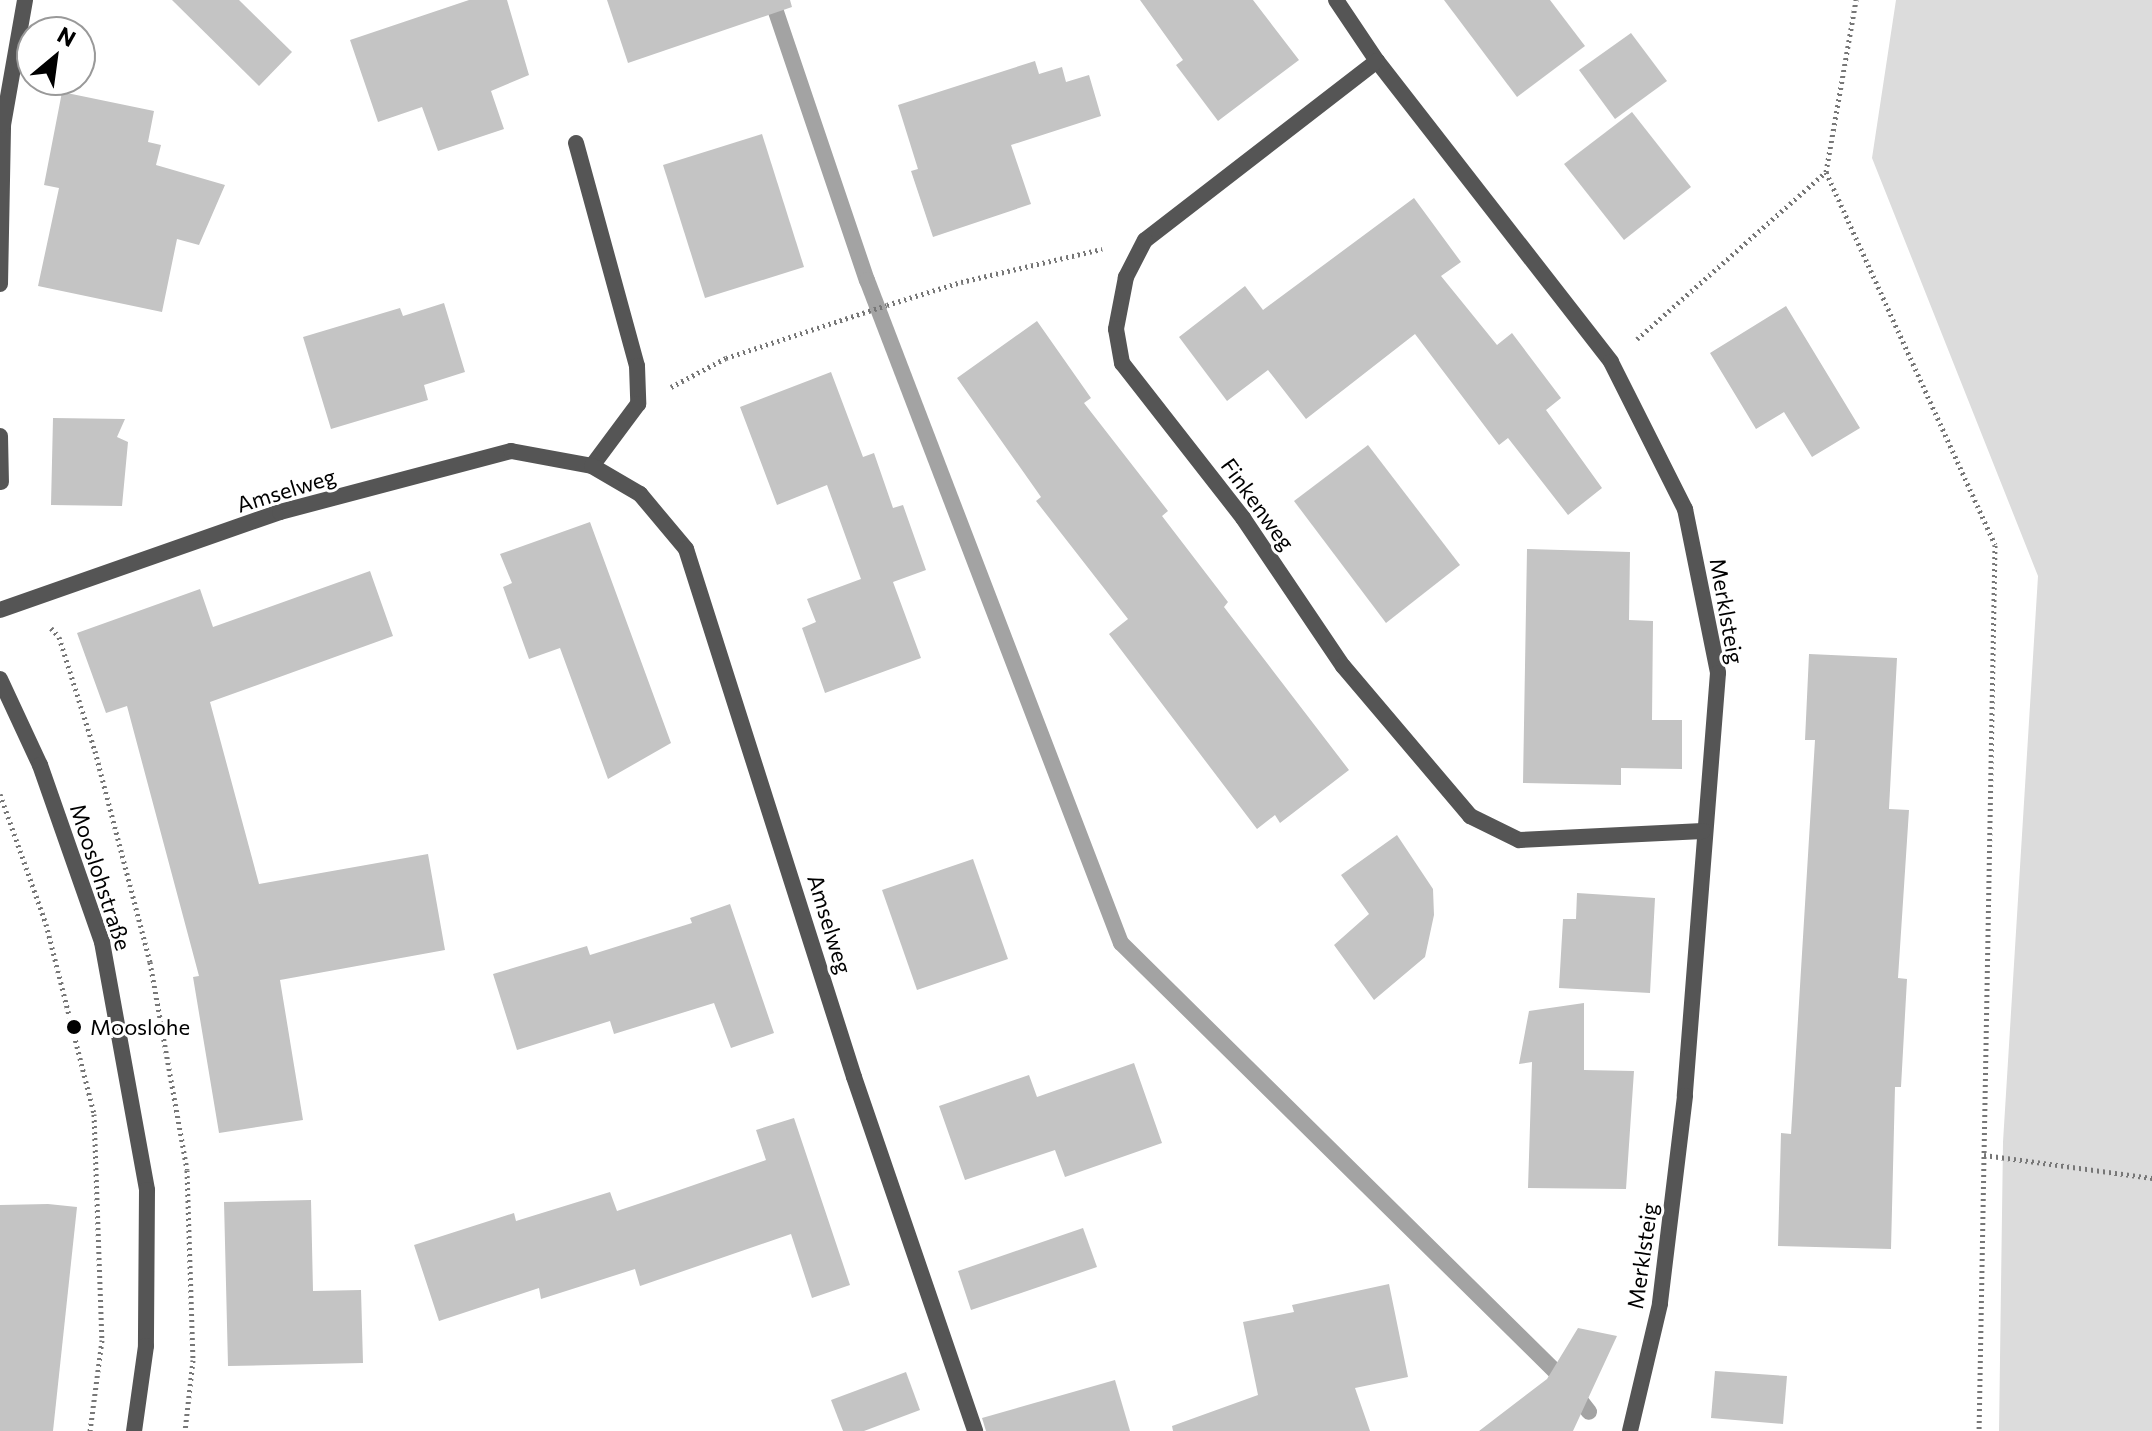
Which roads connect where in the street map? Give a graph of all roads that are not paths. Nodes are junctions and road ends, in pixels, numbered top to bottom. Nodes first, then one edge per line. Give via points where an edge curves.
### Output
1 (25, 0) edge
2 (1336, 0) edge
3 (1377, 61) junction
4 (576, 143) dead end
5 (0, 284) edge
6 (0, 436) edge
7 (592, 466) junction
8 (1, 482) edge
9 (0, 610) edge
10 (0, 679) edge
11 (1703, 831) junction
12 (134, 1431) edge
13 (975, 1431) edge
14 (1630, 1431) edge

1 - 5 street via 3,125
2 - 3 street, Merklsteig
3 - 11 street, Merklsteig via 1611,362 1685,509 1718,673
3 - 11 street, Finkenweg via 1145,240 1126,277 1118,316 1122,363 1243,518 1343,666 1470,816 1519,840
4 - 7 street via 637,366 638,404
6 - 8 street
7 - 9 street, Amselweg via 511,451 280,512
7 - 13 street, Amselweg via 640,494 686,549 854,1077
10 - 12 street, Mooslohstraße via 40,765 102,942 147,1190 146,1346
11 - 14 street, Merklsteig via 1685,1096 1660,1304

